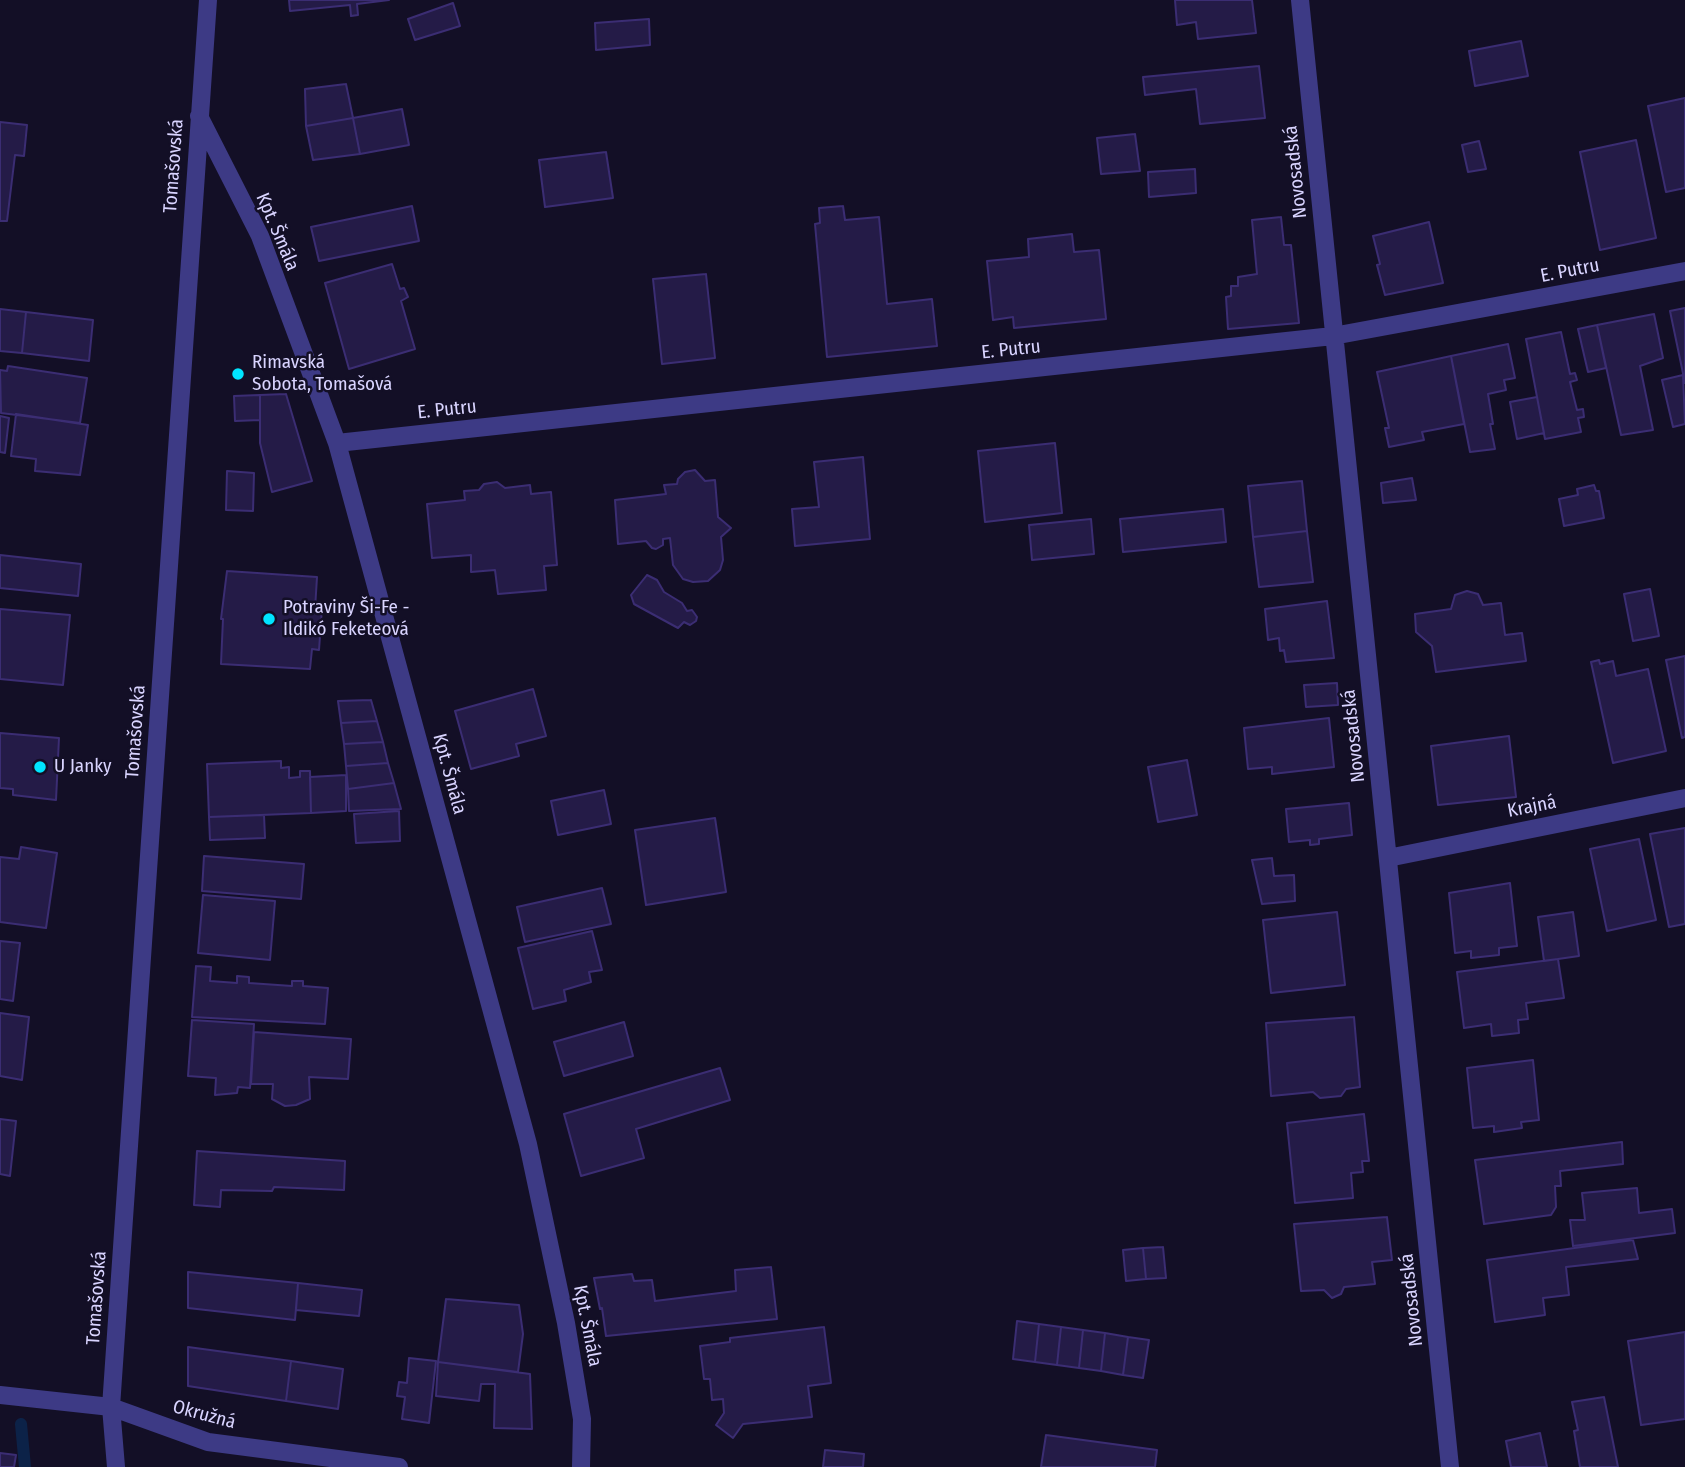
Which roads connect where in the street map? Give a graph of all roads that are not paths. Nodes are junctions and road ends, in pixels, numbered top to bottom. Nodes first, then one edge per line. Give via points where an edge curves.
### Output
1 (208, 0) edge
2 (1300, 0) edge
3 (198, 115) junction
4 (1685, 271) edge
5 (1333, 336) junction
6 (337, 443) junction
7 (1685, 798) edge
8 (1388, 858) junction
9 (0, 1395) edge
10 (111, 1407) junction
11 (116, 1467) edge
12 (399, 1467) edge
13 (582, 1467) edge
14 (1450, 1467) edge

1 - 3 street, Tomašovská
2 - 5 street, Novosadská
3 - 6 street, Kpt. Šmála via 260,236
3 - 10 street, Tomašovská
4 - 5 street, E. Putru
5 - 6 street, E. Putru
5 - 8 street, Novosadská
6 - 13 street, Kpt. Šmála via 528,1144 566,1323 582,1419
7 - 8 street, Krajná
8 - 14 street, Novosadská
9 - 10 street, Okružná
10 - 11 street, Tomašovská
10 - 12 street, Okružná via 208,1442

